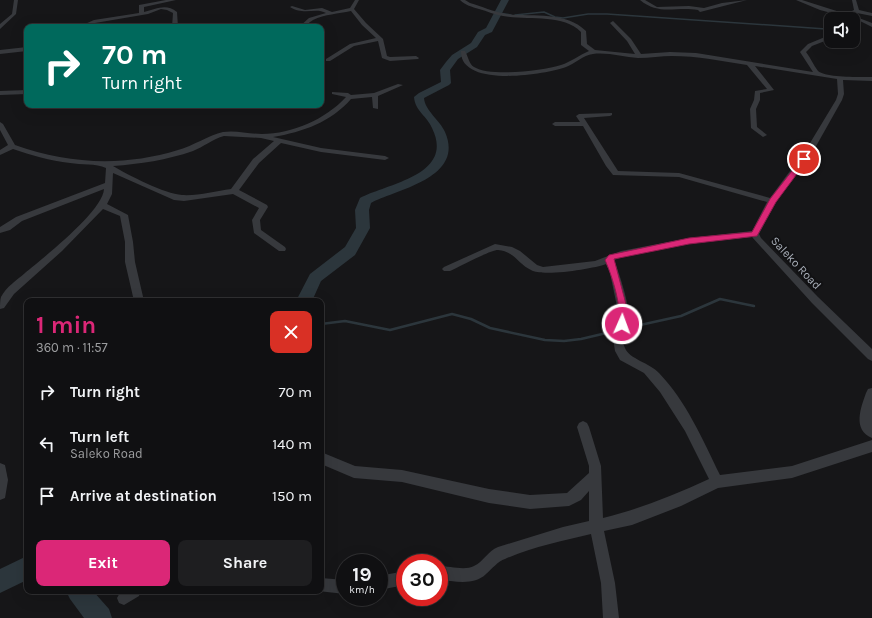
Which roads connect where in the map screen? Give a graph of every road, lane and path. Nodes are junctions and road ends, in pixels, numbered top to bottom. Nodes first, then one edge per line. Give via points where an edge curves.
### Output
1 (16, 0) edge
2 (140, 0) edge
3 (174, 0) edge
4 (358, 0) edge
5 (462, 0) edge
6 (642, 0) edge
7 (745, 0) edge
8 (798, 0) edge
9 (854, 0) edge
10 (142, 6) junction
11 (292, 7) dead end
12 (352, 8) junction
13 (706, 10) junction
14 (857, 11) joint
15 (834, 12) edge
16 (331, 13) junction
17 (142, 14) junction
18 (690, 14) dead end
19 (872, 15) edge
20 (860, 19) edge
21 (613, 22) dead end
22 (88, 24) edge
23 (175, 24) edge
24 (304, 24) edge
25 (872, 25) edge
26 (0, 27) edge
27 (380, 39) junction
28 (824, 40) edge
29 (24, 49) edge
30 (0, 52) edge
31 (463, 52) dead end
32 (593, 52) junction
33 (639, 56) junction
34 (416, 58) dead end
35 (328, 60) dead end
36 (749, 63) junction
37 (820, 75) junction
38 (840, 78) junction
39 (872, 79) edge
40 (400, 85) dead end
41 (24, 92) edge
42 (0, 93) edge
43 (334, 93) dead end
44 (375, 95) junction
45 (349, 97) junction
46 (376, 108) dead end
47 (610, 114) dead end
48 (0, 124) edge
49 (555, 124) dead end
50 (585, 124) junction
51 (763, 135) dead end
52 (262, 136) junction
53 (279, 141) junction
54 (12, 146) junction
55 (0, 153) edge
56 (385, 158) dead end
57 (140, 161) junction
58 (102, 163) junction
59 (110, 168) junction
60 (127, 177) junction
61 (108, 185) junction
62 (234, 191) junction
63 (772, 201) junction
64 (102, 205) junction
65 (0, 230) edge
66 (754, 234) junction
67 (282, 249) dead end
68 (609, 260) junction
69 (447, 269) dead end
70 (138, 298) edge
71 (0, 305) edge
72 (860, 344) junction
73 (872, 344) edge
74 (872, 356) edge
75 (872, 393) edge
76 (583, 428) dead end
77 (872, 432) edge
78 (872, 446) edge
79 (324, 459) edge
80 (0, 470) edge
81 (596, 475) junction
82 (717, 482) junction
83 (0, 493) edge
84 (596, 526) junction
85 (448, 573) edge
86 (324, 585) edge
87 (336, 586) edge
88 (611, 618) edge

1 - 26 street via 14,14
2 - 10 street
3 - 10 street
4 - 12 street
5 - 32 street via 504,15 549,18 572,23 584,32 584,45
6 - 13 street via 656,8
7 - 13 street
8 - 15 street
9 - 14 street
10 - 17 street
11 - 16 street via 305,11 322,9
12 - 16 street
12 - 27 street
13 - 18 street
14 - 19 street
16 - 24 street
17 - 22 street
17 - 23 street via 150,13 157,8 172,10 176,14
20 - 25 street
21 - 33 street
27 - 34 street via 386,58
27 - 35 street via 352,44
28 - 37 street via 810,45 803,52 810,59 815,72
29 - 30 street
31 - 32 street via 472,68 495,74 561,67
32 - 33 street
33 - 36 street via 686,54
36 - 37 street
36 - 51 street via 771,89 757,92 753,109 754,128
37 - 38 street
38 - 39 street
38 - 63 street, Saleko Road via 839,100 797,170
40 - 44 street
41 - 42 street
43 - 45 street
44 - 45 street
44 - 46 street
45 - 52 street via 335,112 319,121 301,128
47 - 50 street via 580,116
48 - 54 street
49 - 50 street
50 - 63 street via 616,173 679,175
52 - 53 street
52 - 57 street via 223,134 191,149
53 - 56 street via 321,150
53 - 62 street via 256,161
54 - 55 street
54 - 58 street via 63,160
57 - 58 street
57 - 60 street
58 - 59 street
59 - 60 street
59 - 61 street
60 - 62 street via 184,198
61 - 64 street via 108,194
61 - 65 street via 19,219
62 - 67 street via 264,207 256,220 257,231
63 - 66 street, Saleko Road
64 - 70 street via 124,215 130,262
64 - 71 street via 59,249 11,291
66 - 68 street via 689,241 621,254
66 - 72 street, Saleko Road
68 - 69 street via 596,264 543,270 534,268 509,249 495,247
68 - 82 street via 615,273 624,316 624,321 617,331 619,353 654,375 693,435
72 - 73 street
72 - 74 street, Saleko Road
75 - 77 street via 864,420
76 - 81 street
78 - 82 street via 792,472
79 - 81 street via 354,472 402,476 489,496 530,502 569,499
80 - 83 street
81 - 84 street
82 - 84 street via 645,513
84 - 85 street via 498,554 477,572
84 - 88 street via 608,583
86 - 87 street

